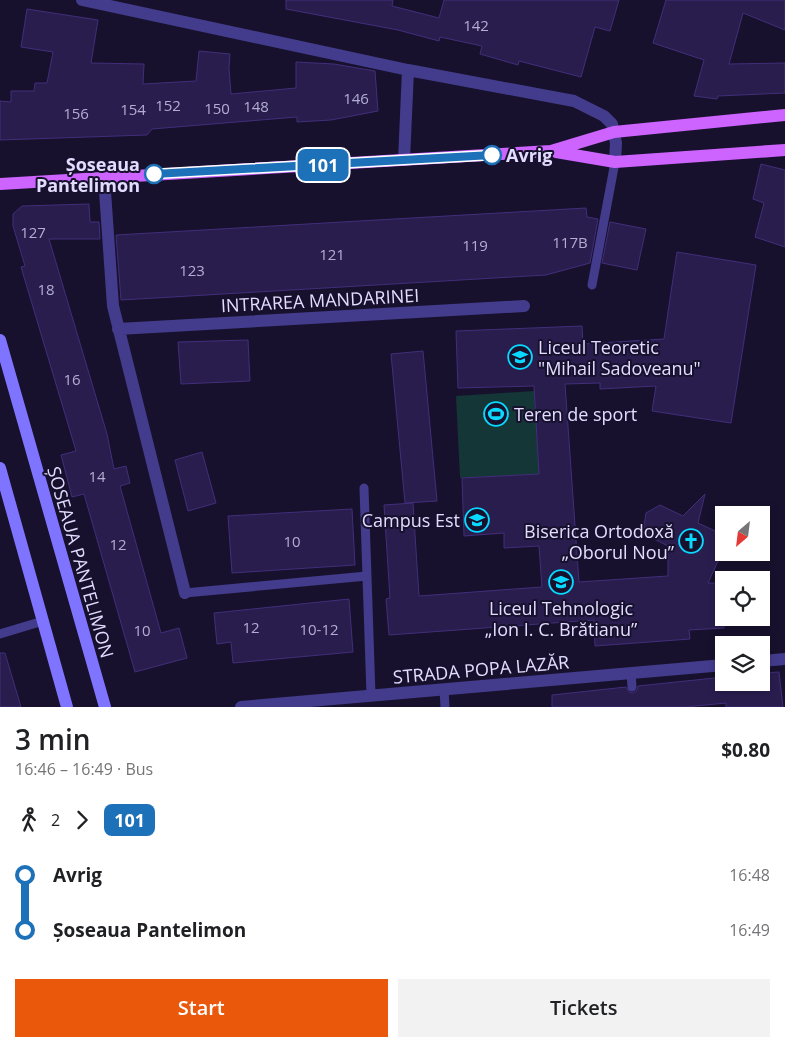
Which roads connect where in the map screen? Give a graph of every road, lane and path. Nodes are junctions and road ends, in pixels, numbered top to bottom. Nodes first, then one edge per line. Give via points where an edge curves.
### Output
1 (82, 0) edge
2 (408, 70) junction
3 (785, 115) edge
4 (614, 132) junction
5 (785, 150) edge
6 (552, 151) junction
7 (404, 160) junction
8 (615, 162) junction
9 (104, 177) junction
10 (0, 184) edge
11 (592, 285) dead end
12 (524, 306) dead end
13 (118, 329) junction
14 (0, 340) edge
15 (0, 468) edge
16 (364, 488) dead end
17 (367, 576) junction
18 (185, 593) joint
19 (43, 621) junction
20 (0, 634) edge
21 (785, 659) edge
22 (770, 660) edge
23 (715, 666) edge
24 (631, 673) junction
25 (632, 687) dead end
26 (444, 689) junction
27 (371, 696) junction
28 (67, 707) edge
29 (104, 707) edge
30 (241, 707) edge
31 (445, 707) edge

1 - 2 street
2 - 4 street via 574,100 604,116 612,124
2 - 7 street
3 - 4 main road
4 - 6 main road
4 - 8 street
5 - 8 main road
6 - 7 main road
6 - 8 main road
7 - 9 main road
8 - 11 lane
9 - 10 main road
9 - 13 street via 113,306
12 - 13 street, INTRAREA MANDARINEI
13 - 18 street
14 - 29 main road, ȘOSEAUA PANTELIMON
15 - 19 main road
16 - 17 lane
17 - 18 lane
17 - 27 lane
19 - 20 lane
19 - 28 main road
21 - 22 street
23 - 24 street, STRADA POPA LAZĂR
24 - 25 lane
24 - 26 street, STRADA POPA LAZĂR
26 - 27 street, STRADA POPA LAZĂR
26 - 31 lane
27 - 30 street, STRADA POPA LAZĂR

